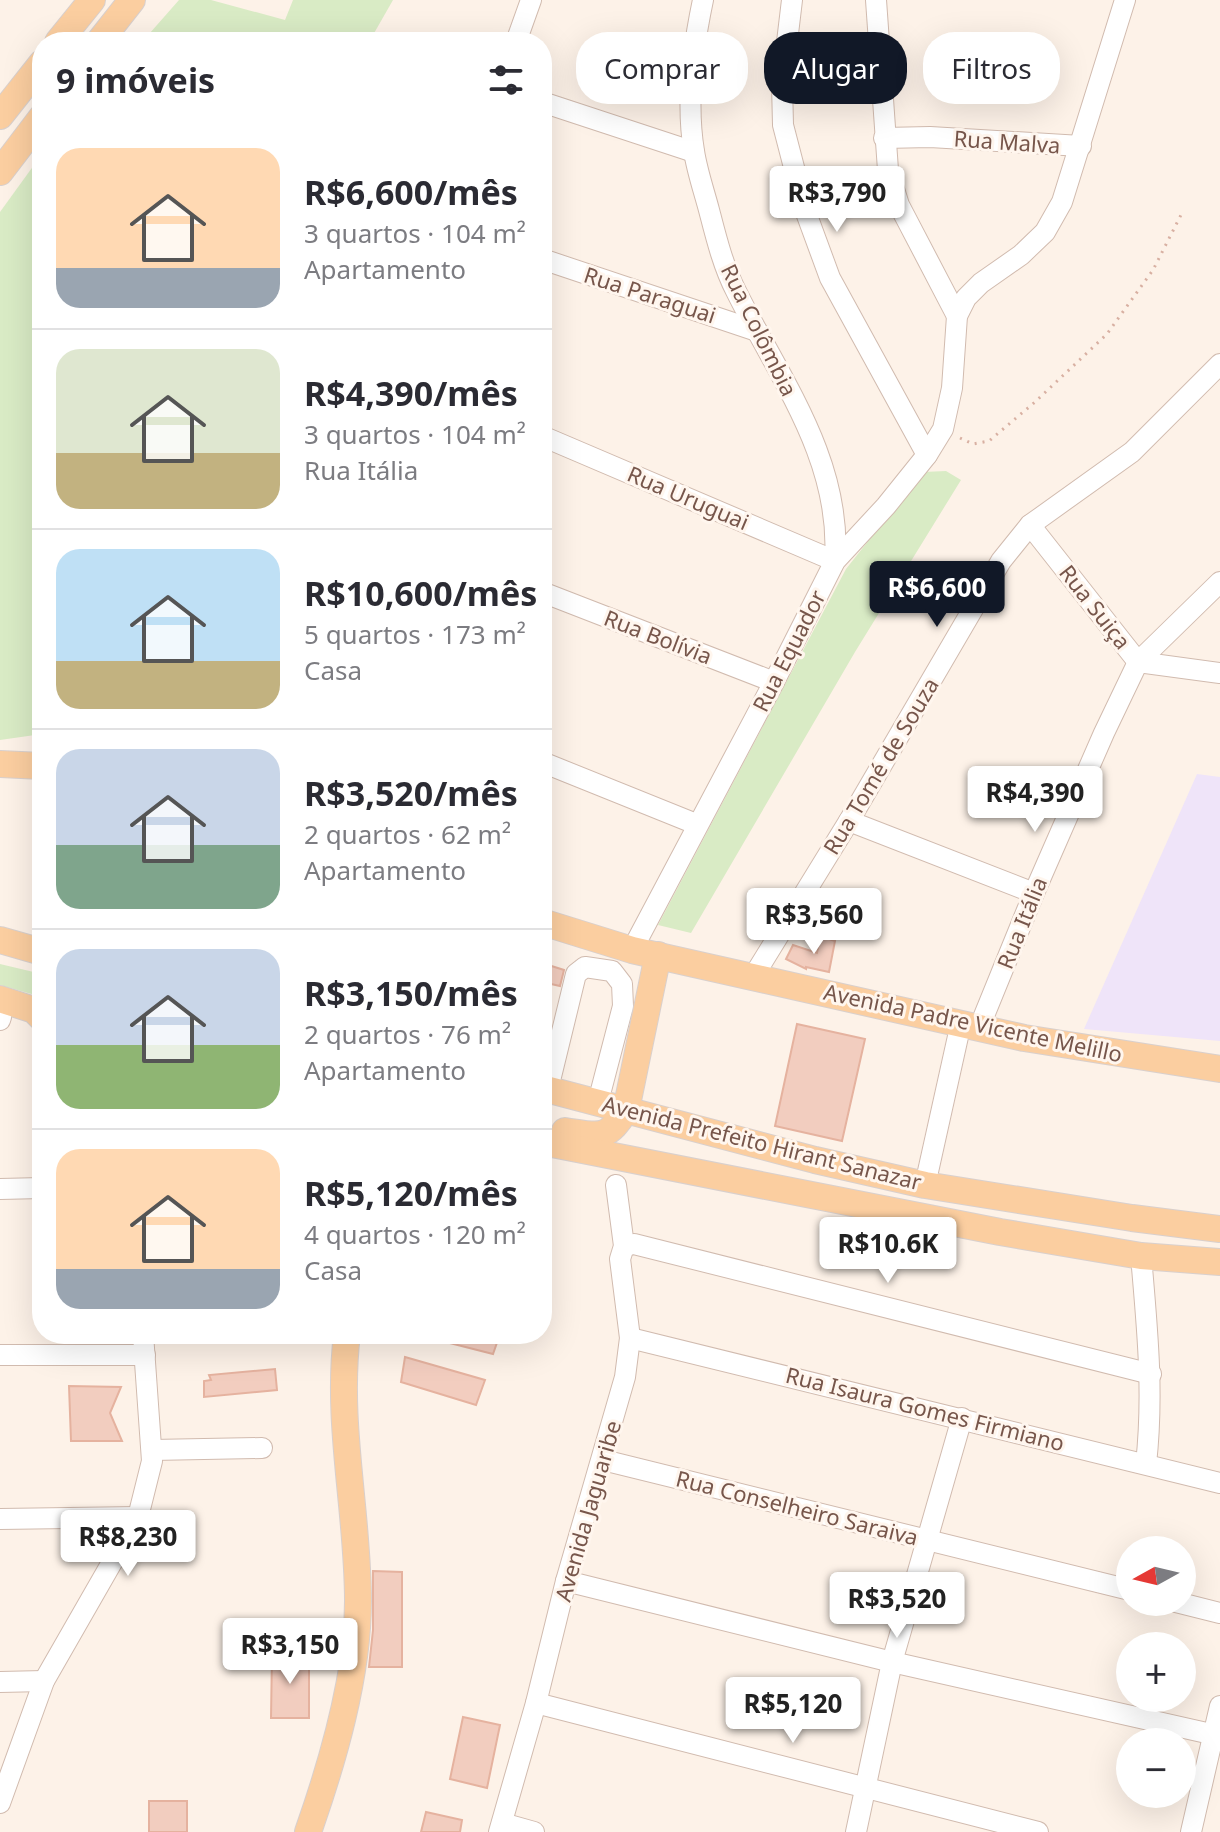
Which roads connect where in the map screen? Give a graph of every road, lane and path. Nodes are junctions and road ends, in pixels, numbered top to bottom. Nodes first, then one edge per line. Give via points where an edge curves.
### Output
1 (92, 0) edge
2 (132, 0) edge
3 (531, 0) edge
4 (703, 0) edge
5 (792, 0) edge
6 (876, 0) edge
7 (1125, 0) edge
8 (66, 32) edge
9 (107, 32) edge
10 (520, 32) edge
11 (32, 76) edge
12 (552, 105) edge
13 (0, 116) edge
14 (32, 130) edge
15 (884, 138) junction
16 (1081, 146) junction
17 (694, 152) junction
18 (0, 172) edge
19 (1183, 211) dead end
20 (552, 262) edge
21 (957, 316) junction
22 (757, 331) junction
23 (1220, 364) edge
24 (943, 429) junction
25 (552, 440) edge
26 (927, 455) junction
27 (1030, 525) junction
28 (835, 561) junction
29 (1220, 582) edge
30 (552, 596) edge
31 (1138, 662) junction
32 (1220, 673) edge
33 (774, 682) junction
34 (0, 764) edge
35 (32, 766) edge
36 (552, 766) edge
37 (849, 821) junction
38 (696, 824) junction
39 (1034, 893) junction
40 (552, 925) edge
41 (0, 940) edge
42 (32, 949) edge
43 (632, 950) junction
44 (0, 953) edge
45 (658, 955) junction
46 (32, 962) edge
47 (753, 977) junction
48 (32, 1010) edge
49 (0, 1013) edge
50 (32, 1024) edge
51 (970, 1026) junction
52 (552, 1062) edge
53 (1220, 1069) edge
54 (552, 1090) edge
55 (598, 1102) junction
56 (626, 1110) junction
57 (552, 1130) edge
58 (552, 1144) edge
59 (616, 1185) dead end
60 (925, 1185) junction
61 (32, 1188) edge
62 (0, 1189) edge
63 (1220, 1229) edge
64 (624, 1246) junction
65 (1141, 1256) junction
66 (1220, 1262) edge
67 (630, 1338) junction
68 (144, 1344) edge
69 (346, 1344) edge
70 (0, 1355) edge
71 (145, 1355) junction
72 (1151, 1374) junction
73 (962, 1418) junction
74 (262, 1448) dead end
75 (152, 1450) junction
76 (603, 1460) junction
77 (1146, 1464) junction
78 (1220, 1483) edge
79 (138, 1517) junction
80 (0, 1519) edge
81 (927, 1539) junction
82 (566, 1581) junction
83 (1116, 1586) edge
84 (1196, 1607) edge
85 (1220, 1613) edge
86 (892, 1662) junction
87 (44, 1681) junction
88 (0, 1682) edge
89 (536, 1703) junction
90 (1220, 1706) edge
91 (1216, 1736) edge
92 (867, 1786) junction
93 (0, 1803) edge
94 (500, 1828) edge
95 (308, 1832) edge
96 (534, 1832) edge
97 (856, 1832) edge
98 (1038, 1832) edge
99 (1191, 1832) edge

1 - 8 main road
2 - 9 main road
3 - 10 street
4 - 17 street, Rua Colômbia via 692,87
5 - 26 street via 783,125 805,210 830,278
6 - 15 street
7 - 16 street
11 - 13 main road
12 - 17 street
14 - 18 main road
15 - 16 street, Rua Malva
15 - 21 street via 899,205
16 - 21 street via 1062,202 1045,232 981,283
17 - 22 street, Rua Colômbia via 734,288
19 - 24 path via 1153,270 1107,334 1035,402 989,441 973,444
20 - 22 street, Rua Paraguai
21 - 24 street, Rua Equador
22 - 28 street, Rua Colômbia via 813,435 837,537
23 - 27 street, Rua Tomé de Souza via 1132,452
24 - 26 street, Rua Equador
25 - 28 street, Rua Uruguai
26 - 28 street, Rua Equador
27 - 31 street, Rua Suiça
27 - 37 street, Rua Tomé de Souza via 1001,561
28 - 33 street, Rua Equador
29 - 31 street, Rua Itália
30 - 33 street, Rua Bolívia
31 - 32 street, Rua Suiça
31 - 39 street, Rua Itália
33 - 38 street, Rua Equador
34 - 35 main road
36 - 38 street
37 - 39 street
37 - 47 street, Rua Tomé de Souza
38 - 43 street, Rua Equador
39 - 51 street, Rua Itália
40 - 43 main road, Avenida Padre Vicente Melillo
41 - 42 main road
43 - 45 main road, Avenida Padre Vicente Melillo
44 - 46 main road
45 - 47 main road, Avenida Padre Vicente Melillo
45 - 56 main road
47 - 51 main road, Avenida Padre Vicente Melillo
48 - 49 main road
49 - 50 main road
51 - 53 main road, Avenida Padre Vicente Melillo
51 - 60 street, Rua Itália
52 - 55 street via 576,974 585,967 612,971 622,984 623,1006
54 - 55 main road, Avenida Prefeito Hirant Sanazar
55 - 56 main road, Avenida Prefeito Hirant Sanazar
56 - 57 main road via 606,1133
56 - 60 main road, Avenida Prefeito Hirant Sanazar
58 - 65 main road, Avenida Prefeito Hirant Sanazar
59 - 64 street, Avenida Jaguaribe
60 - 63 main road, Avenida Prefeito Hirant Sanazar
61 - 62 street
64 - 67 street, Avenida Jaguaribe via 620,1259
64 - 72 street via 634,1244
65 - 66 main road, Avenida Prefeito Hirant Sanazar
65 - 72 street
67 - 73 street, Rua Isaura Gomes Firmiano
67 - 76 street, Avenida Jaguaribe
68 - 71 street
69 - 95 main road via 343,1423 357,1575 355,1647
70 - 71 street
71 - 75 street
72 - 77 street
73 - 77 street, Rua Isaura Gomes Firmiano
73 - 81 street
74 - 75 street
75 - 79 street
76 - 81 street, Rua Conselheiro Saraiva
76 - 82 street, Avenida Jaguaribe
77 - 78 street, Rua Isaura Gomes Firmiano
79 - 80 street
79 - 87 street
81 - 83 street, Rua Conselheiro Saraiva
81 - 86 street
82 - 86 street
82 - 89 street, Avenida Jaguaribe
84 - 85 street
86 - 91 street
86 - 92 street
87 - 88 street
87 - 93 street
89 - 92 street
89 - 94 street, Avenida Jaguaribe
90 - 91 street
91 - 99 street
92 - 97 street
92 - 98 street
94 - 96 street

